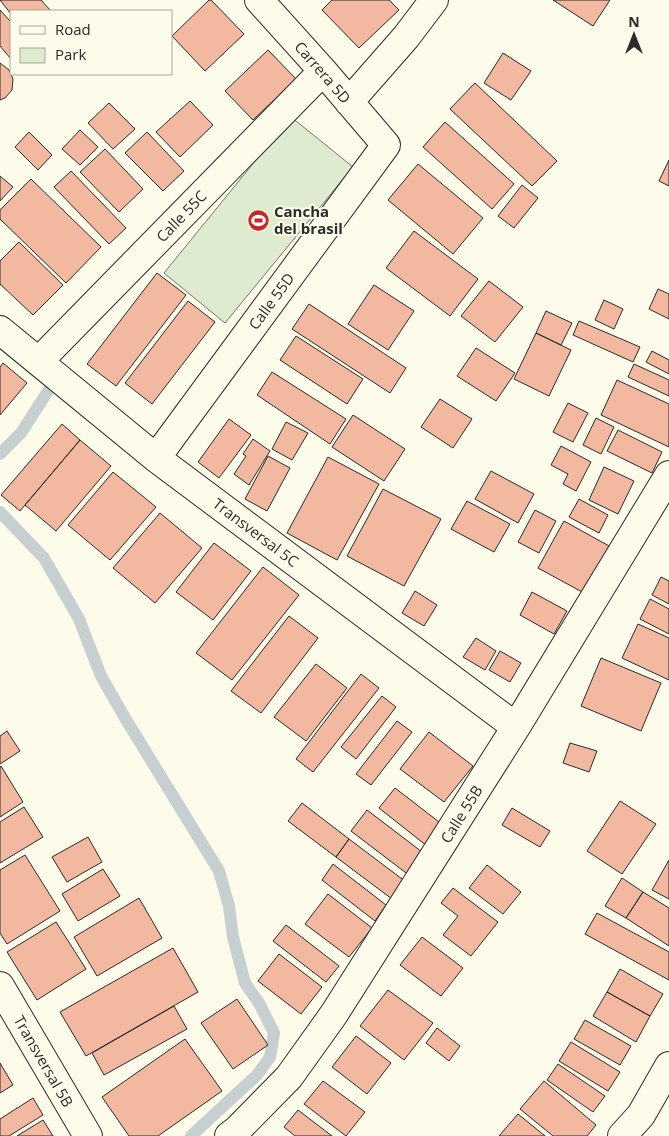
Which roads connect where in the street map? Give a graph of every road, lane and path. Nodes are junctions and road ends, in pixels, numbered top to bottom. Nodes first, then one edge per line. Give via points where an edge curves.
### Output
1 (259, 0) edge
2 (434, 0) edge
3 (323, 71) junction
4 (349, 102) junction
5 (386, 144) joint
6 (0, 330) edge
7 (38, 361) junction
8 (156, 458) junction
9 (669, 475) edge
10 (516, 727) junction
11 (0, 986) edge
12 (669, 1066) edge
13 (632, 1133) edge
14 (88, 1136) edge
15 (229, 1136) edge

1 - 3 street, Carrera 5D
2 - 4 street
3 - 4 street, Carrera 5D
3 - 7 street, Calle 55C
4 - 5 street, Carrera 5D
5 - 8 street, Calle 55D
6 - 7 street, Transversal 5C
7 - 8 street, Transversal 5C
8 - 10 street, Transversal 5C
9 - 10 street, Calle 55B
10 - 15 street, Calle 55B via 334,1014 289,1077
11 - 14 street, Transversal 5B
12 - 13 street

